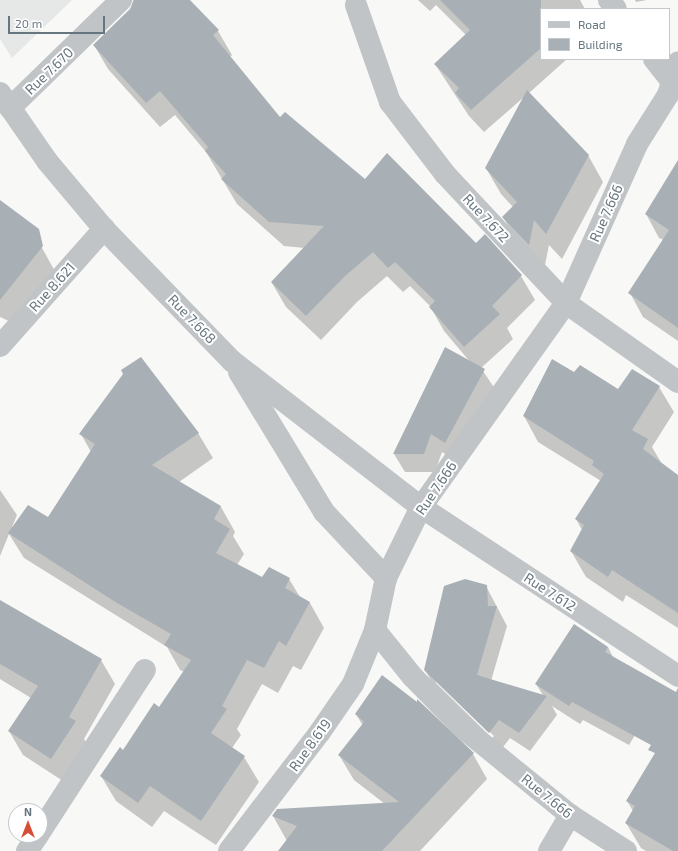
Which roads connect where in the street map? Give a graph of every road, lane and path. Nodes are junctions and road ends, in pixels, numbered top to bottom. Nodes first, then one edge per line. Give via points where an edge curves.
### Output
1 (121, 0) edge
2 (609, 0) edge
3 (356, 5) dead end
4 (615, 8) edge
5 (655, 60) edge
6 (674, 85) edge
7 (5, 100) edge
8 (104, 229) junction
9 (566, 303) junction
10 (3, 338) edge
11 (232, 361) junction
12 (678, 382) edge
13 (421, 507) junction
14 (386, 578) junction
15 (375, 630) junction
16 (145, 670) dead end
17 (678, 676) edge
18 (570, 816) junction
19 (48, 820) edge
20 (229, 851) edge
21 (549, 851) edge
22 (626, 851) edge

1 - 7 street, Rue 7.670
2 - 4 street
3 - 9 street, Rue 7.672 via 390,102 445,174
5 - 6 street
6 - 9 street, Rue 7.666 via 637,144
7 - 8 street, Rue 7.668 via 47,161
8 - 10 street, Rue 8.621
8 - 11 street, Rue 7.668
9 - 12 street, Rue 7.672
9 - 13 street, Rue 7.666
11 - 13 street, Rue 7.668
11 - 14 street via 324,512
13 - 14 street, Rue 7.666
13 - 17 street, Rue 7.612
14 - 15 street, Rue 7.666
15 - 18 street, Rue 7.666 via 412,676 464,729
15 - 20 street, Rue 8.619 via 353,684 320,732
16 - 19 street
18 - 21 street
18 - 22 street, Rue 7.666

